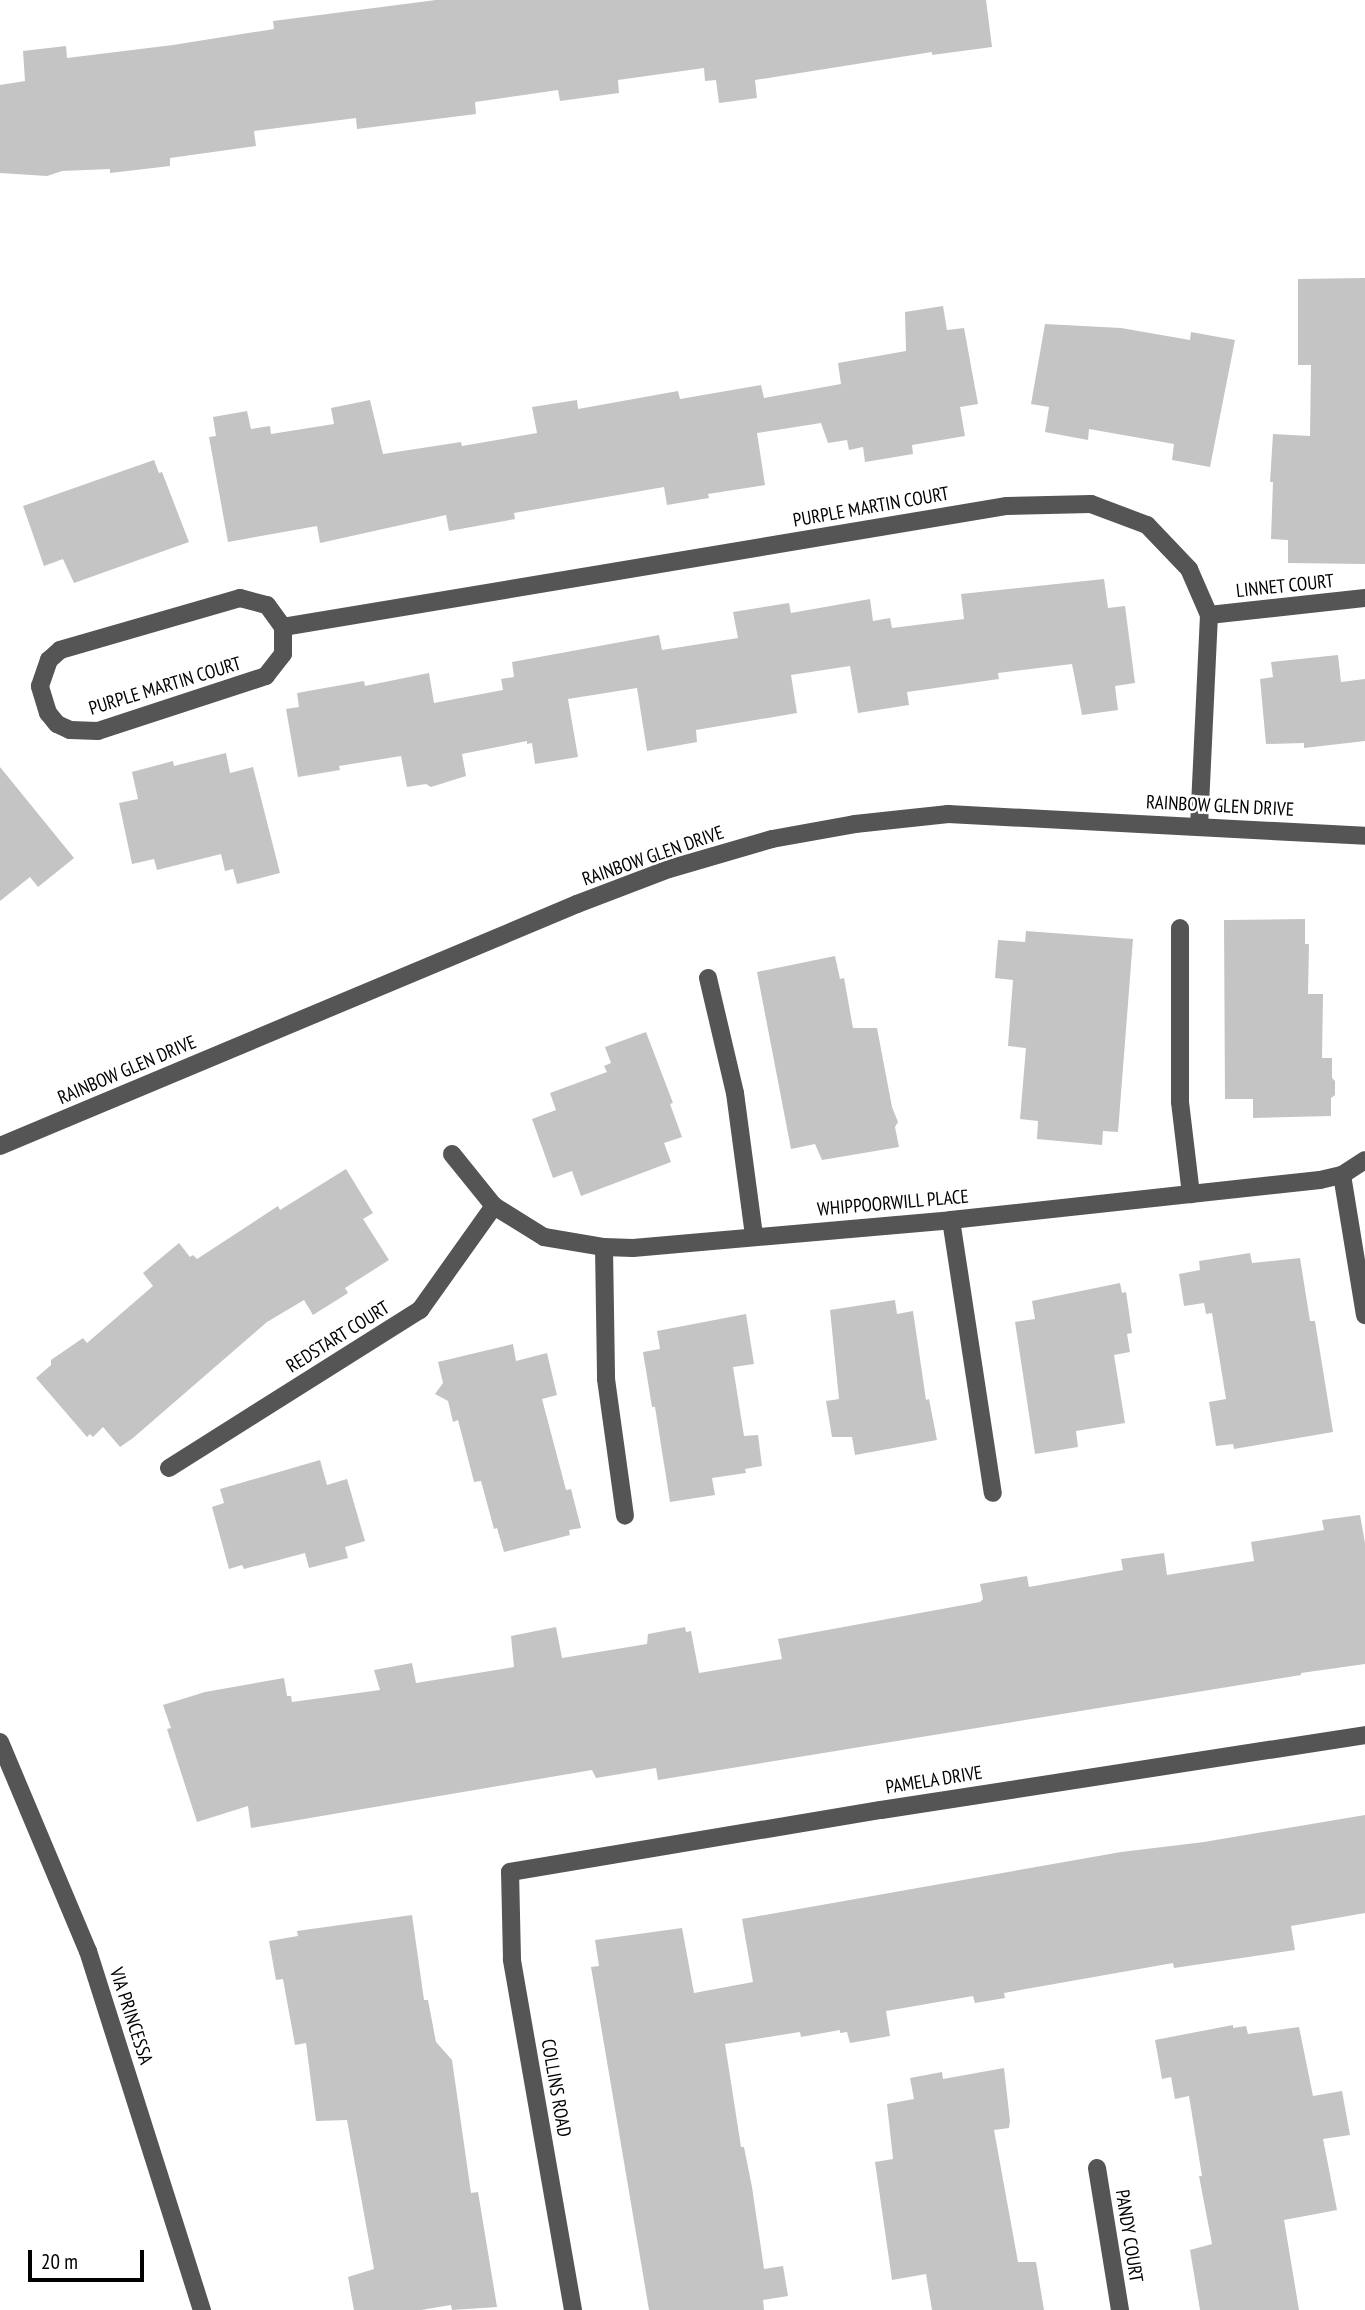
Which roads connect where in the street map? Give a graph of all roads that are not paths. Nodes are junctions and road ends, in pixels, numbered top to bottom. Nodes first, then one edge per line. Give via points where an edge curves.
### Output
1 (1365, 598) edge
2 (1209, 615) junction
3 (283, 627) junction
4 (1199, 825) junction
5 (1365, 836) edge
6 (1180, 928) dead end
7 (708, 978) dead end
8 (0, 1146) edge
9 (452, 1154) dead end
10 (1365, 1160) edge
11 (1342, 1174) junction
12 (1191, 1194) junction
13 (494, 1206) junction
14 (951, 1220) junction
15 (754, 1236) junction
16 (604, 1247) junction
17 (1365, 1315) edge
18 (169, 1468) dead end
19 (993, 1493) dead end
20 (625, 1516) dead end
21 (1365, 1735) edge
22 (0, 1742) edge
23 (510, 1872) joint
24 (1097, 2168) dead end
25 (202, 2310) edge
26 (573, 2310) edge
27 (1119, 2310) edge

1 - 2 street, LINNET COURT
2 - 3 street, PURPLE MARTIN COURT via 1188,569 1147,525 1090,504 1007,506
2 - 4 street, PURPLE MARTIN COURT
3 - 3 street, PURPLE MARTIN COURT via 267,605 240,598 73,645 49,660 40,687 42,700 57,724 77,732 98,731 266,676 283,654
4 - 5 street, RAINBOW GLEN DRIVE
4 - 8 street, RAINBOW GLEN DRIVE via 948,814 772,839 669,869 577,904
6 - 12 street via 1180,1102
7 - 15 street via 735,1093
9 - 13 street, WHIPPOORWILL PLACE
10 - 11 street, WHIPPOORWILL PLACE
11 - 12 street, WHIPPOORWILL PLACE
11 - 17 street
12 - 14 street, WHIPPOORWILL PLACE
13 - 16 street, WHIPPOORWILL PLACE via 544,1237
13 - 18 street, REDSTART COURT via 420,1310
14 - 15 street, WHIPPOORWILL PLACE
14 - 19 street
15 - 16 street, WHIPPOORWILL PLACE
16 - 20 street via 606,1378
21 - 23 street, PAMELA DRIVE
22 - 25 street, VIA PRINCESSA via 88,1951
23 - 26 street, COLLINS ROAD via 512,1959
24 - 27 street, PANDY COURT

